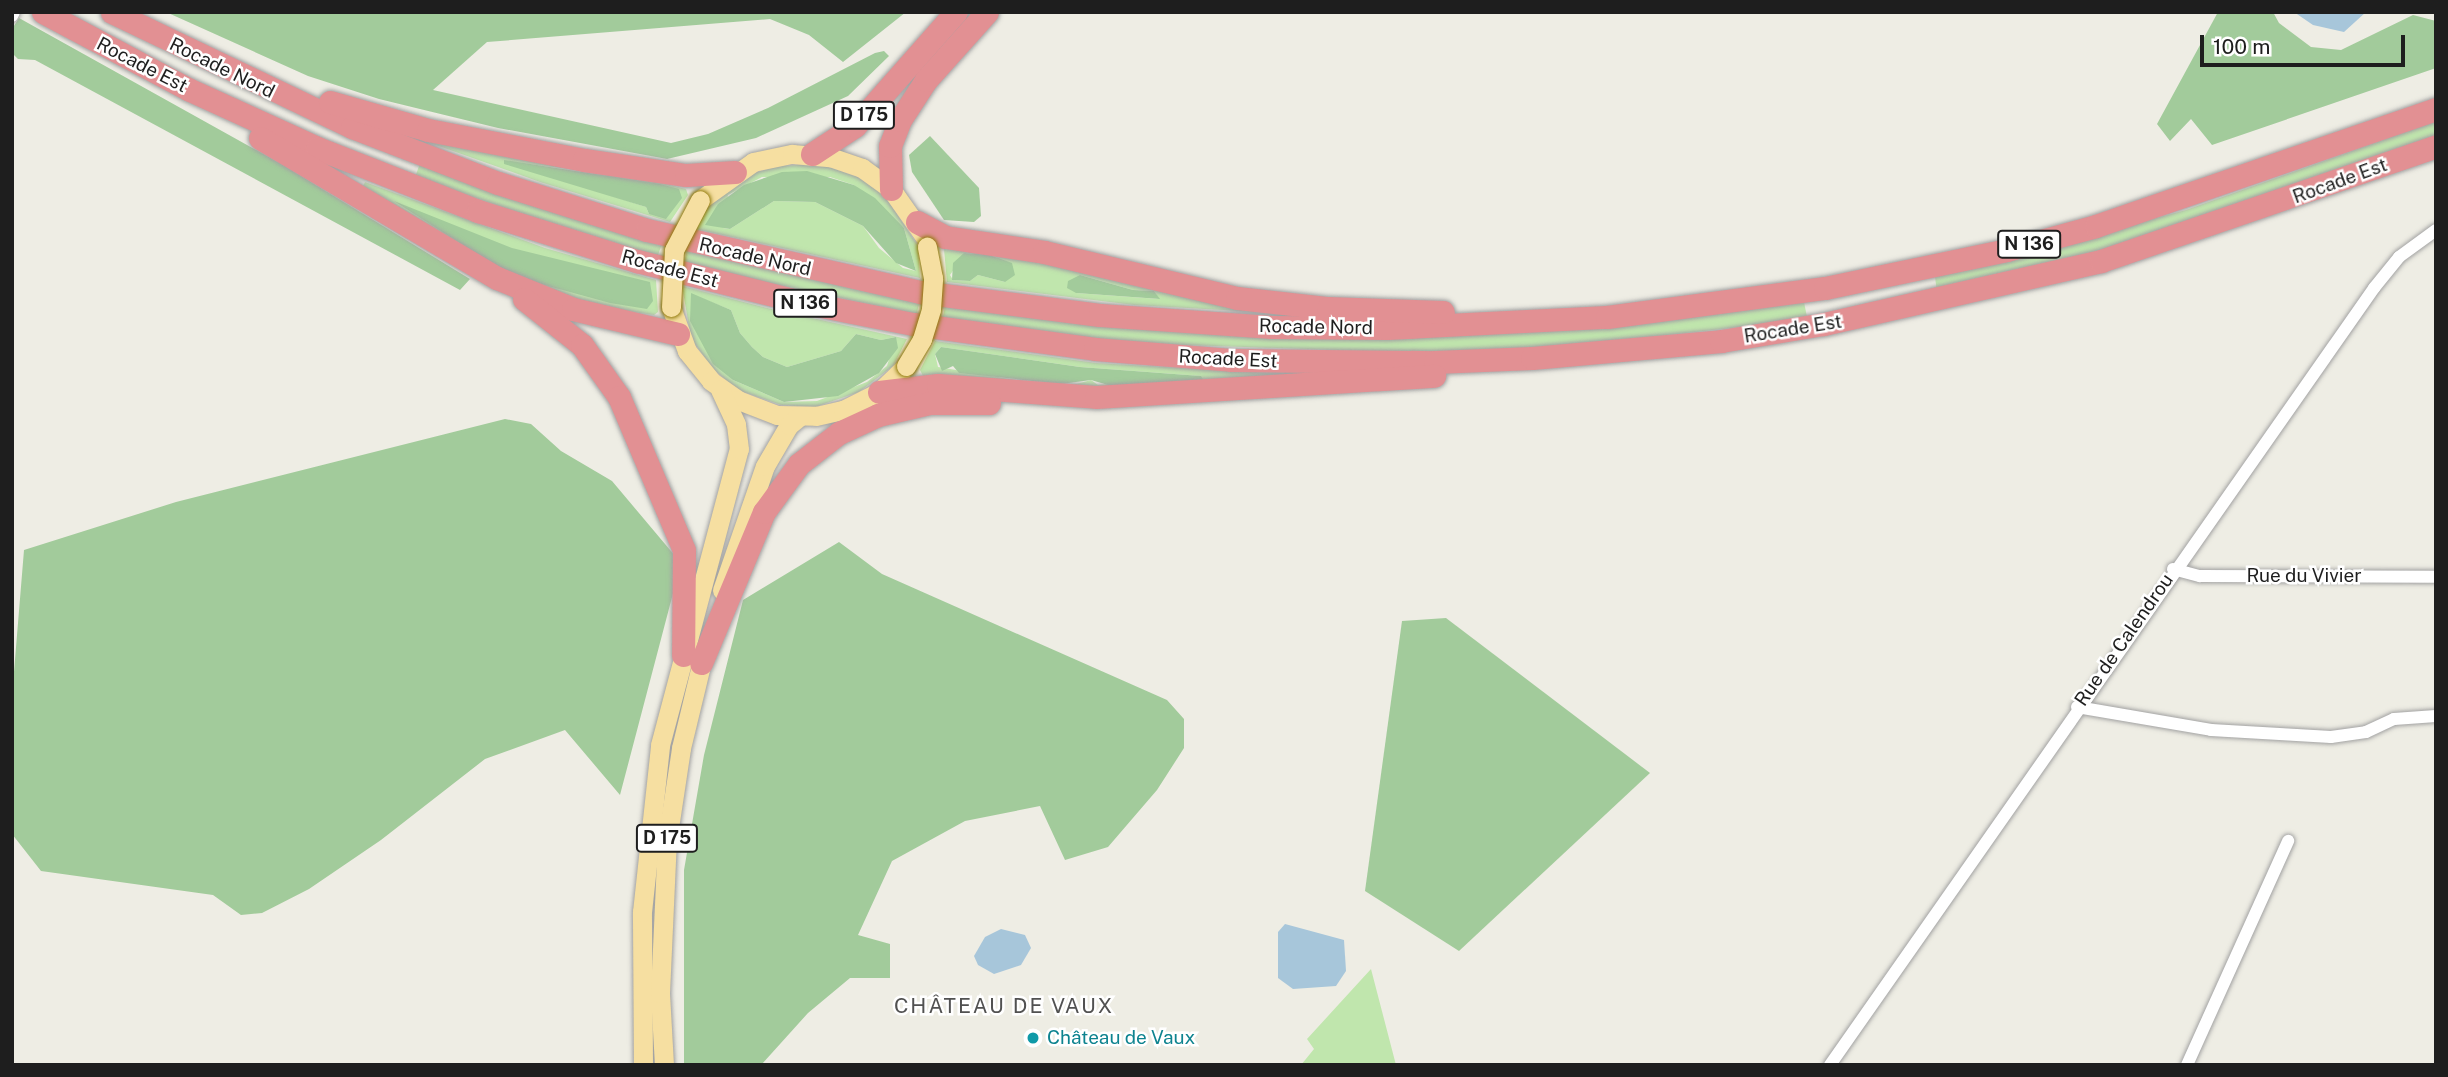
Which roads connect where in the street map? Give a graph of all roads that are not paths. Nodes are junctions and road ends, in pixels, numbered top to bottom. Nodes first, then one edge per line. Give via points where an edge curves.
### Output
1 (112, 12) edge
2 (131, 12) edge
3 (957, 12) edge
4 (987, 12) edge
5 (47, 15) edge
6 (2436, 109) edge
7 (2436, 146) edge
8 (812, 154) junction
9 (735, 172) junction
10 (891, 189) junction
11 (917, 222) junction
12 (2436, 230) edge
13 (497, 278) junction
14 (1607, 317) junction
15 (678, 334) junction
16 (1609, 353) junction
17 (720, 389) junction
18 (879, 392) junction
19 (1096, 397) junction
20 (799, 417) junction
21 (2173, 569) junction
22 (2436, 577) edge
23 (692, 659) junction
24 (2077, 707) junction
25 (2436, 716) edge
26 (2288, 841) dead end
27 (643, 1065) edge
28 (664, 1065) edge
29 (1829, 1065) edge
30 (2187, 1065) edge

1 - 14 highway, Rocade Nord / N 136 via 281,96 498,183 647,230 839,277 1033,308 1233,325 1387,328
2 - 9 highway via 250,69 378,118 655,172 698,176
3 - 8 highway, D 175 via 855,126
4 - 10 highway, D 175 via 933,72 900,120 890,146
5 - 13 highway via 149,78 307,162
5 - 16 highway, Rocade Est / N 136 via 236,111 415,187 611,253 812,304 1038,342 1231,360 1435,362
6 - 14 highway, Rocade Est / N 136 via 2175,202 2007,250 1811,291
7 - 16 highway, Rocade Est / N 136 via 2182,237 2021,283 1824,324
8 - 9 main road via 772,156
8 - 10 main road via 846,161
9 - 15 main road, bridge via 700,200 674,250 671,307
10 - 11 main road
11 - 14 highway via 944,237 1044,252 1261,302
11 - 18 main road, bridge via 928,247 933,278 931,309 922,339 906,366
12 - 21 street, Rue de Calendrou via 2386,271
13 - 15 highway via 573,309
13 - 23 highway via 582,345 619,397 684,550
15 - 17 main road via 697,366
16 - 19 highway via 1533,369
17 - 20 main road via 757,409
17 - 23 main road, D 175 via 736,424 737,463
18 - 19 highway via 938,385
18 - 20 main road via 843,410
19 - 23 highway via 1061,404 919,405 878,415 832,438 799,464 768,505
20 - 23 main road, D 175 via 775,446 751,500
21 - 22 street, Rue du Vivier via 2200,576
21 - 24 street, Rue de Calendrou
23 - 27 main road, D 175 via 660,745 648,831 640,991
23 - 28 main road, D 175 via 667,841 660,965
24 - 25 street via 2211,730 2331,737 2366,732 2394,719
24 - 29 street, Rue de Calendrou
26 - 30 street

